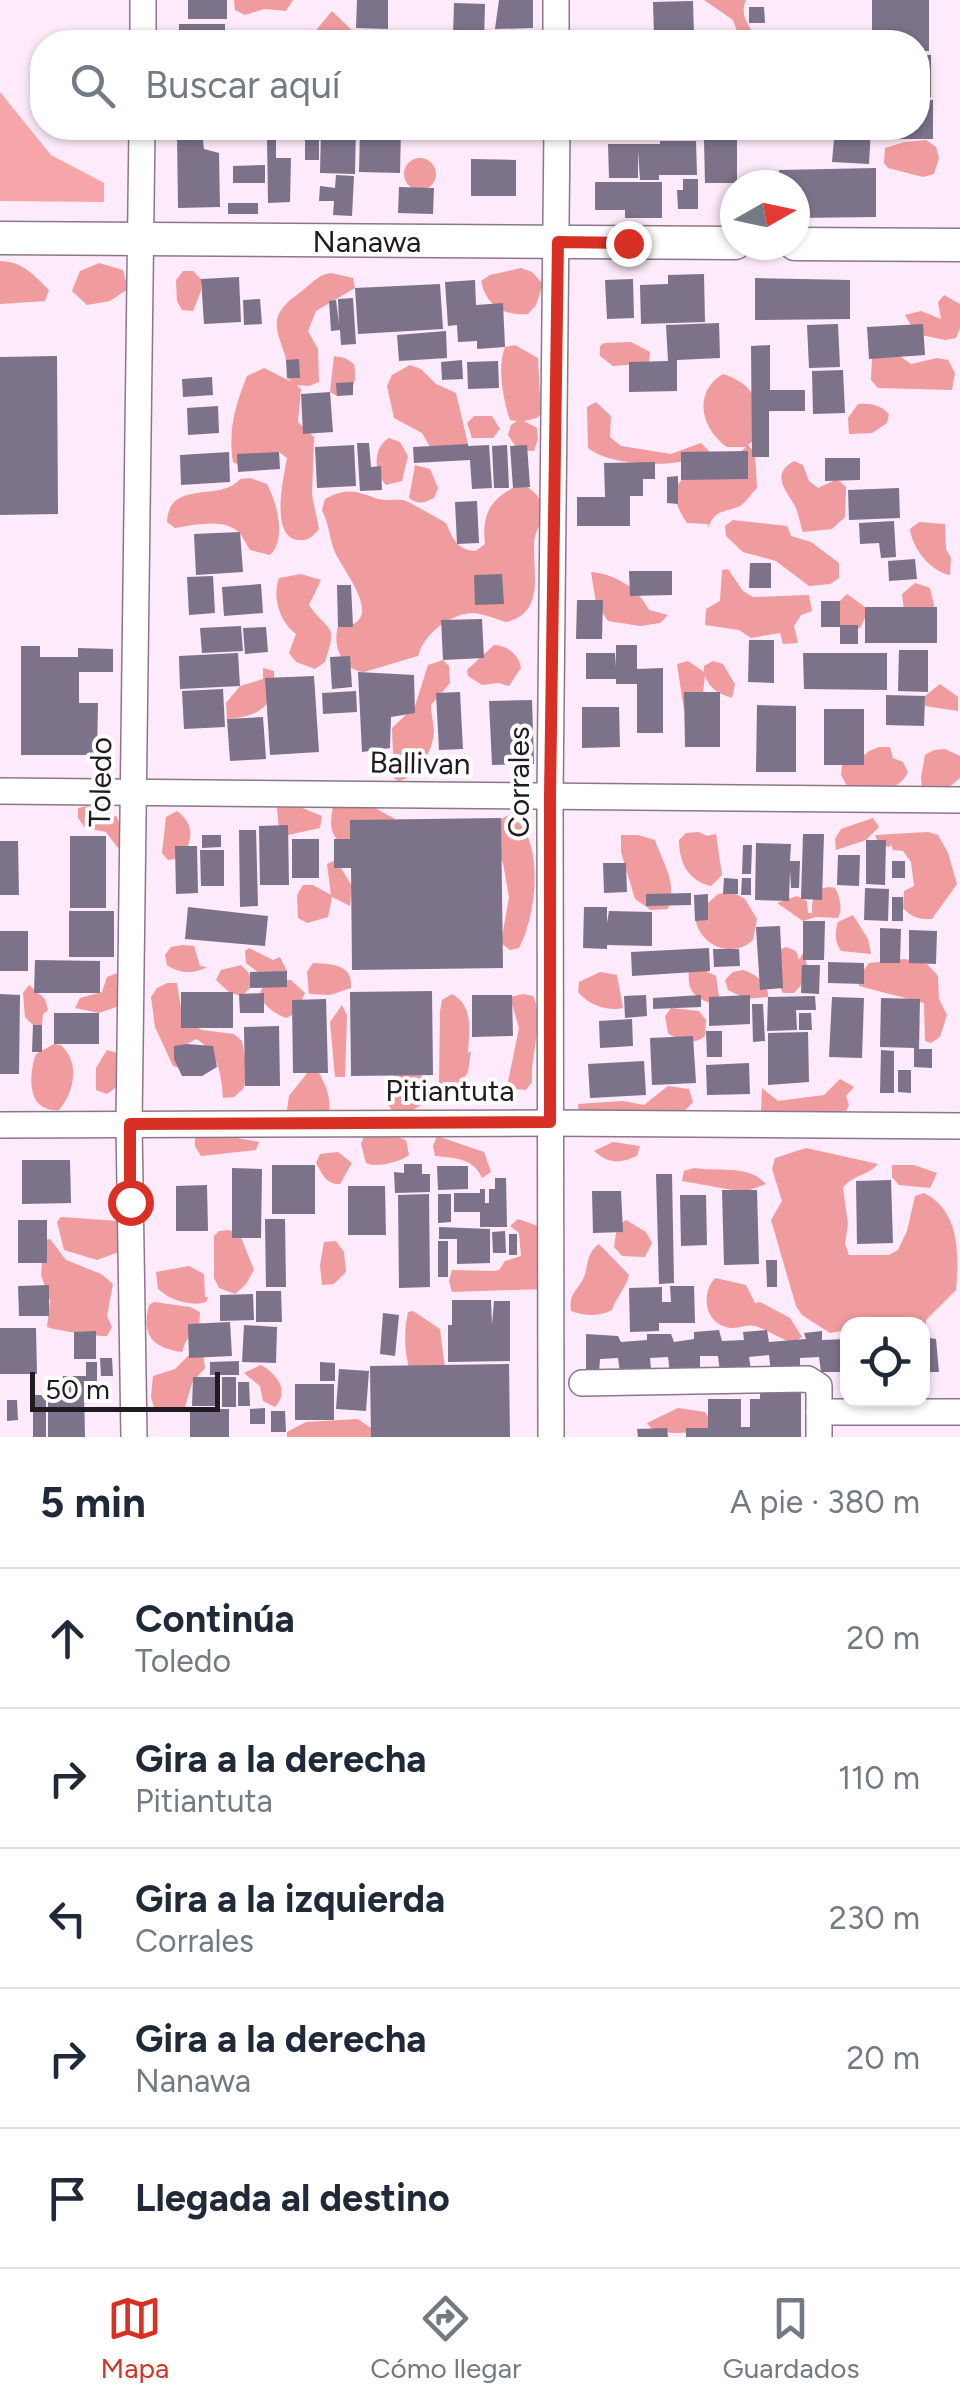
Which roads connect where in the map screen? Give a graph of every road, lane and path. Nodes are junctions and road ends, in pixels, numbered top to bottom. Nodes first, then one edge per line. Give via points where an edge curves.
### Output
1 (143, 0) edge
2 (556, 0) edge
3 (142, 30) edge
4 (556, 30) edge
5 (142, 140) edge
6 (557, 140) edge
7 (0, 238) edge
8 (140, 239) junction
9 (558, 242) junction
10 (720, 244) edge
11 (810, 244) edge
12 (960, 245) edge
13 (0, 791) edge
14 (132, 793) junction
15 (550, 796) junction
16 (960, 800) edge
17 (550, 1122) junction
18 (0, 1124) edge
19 (130, 1124) junction
20 (960, 1126) edge
21 (582, 1383) dead end
22 (960, 1412) edge
23 (819, 1425) edge
24 (134, 1437) edge
25 (552, 1437) edge

1 - 3 street
2 - 4 street
5 - 8 street, Toledo
6 - 9 street, Corrales
7 - 8 street, Nanawa
8 - 9 street, Nanawa
8 - 14 street, Toledo
9 - 10 street, Nanawa
9 - 15 street, Corrales
11 - 12 street
13 - 14 street, Ballivan
14 - 15 street, Ballivan
14 - 19 street, Toledo
15 - 16 street, Ballivan
15 - 17 street, Corrales
17 - 19 street, Pitiantuta
17 - 20 street, Pitiantuta
17 - 25 street, Corrales
18 - 19 street, Pitiantuta
19 - 24 street, Toledo
21 - 23 street via 808,1380 819,1386
22 - 23 street

